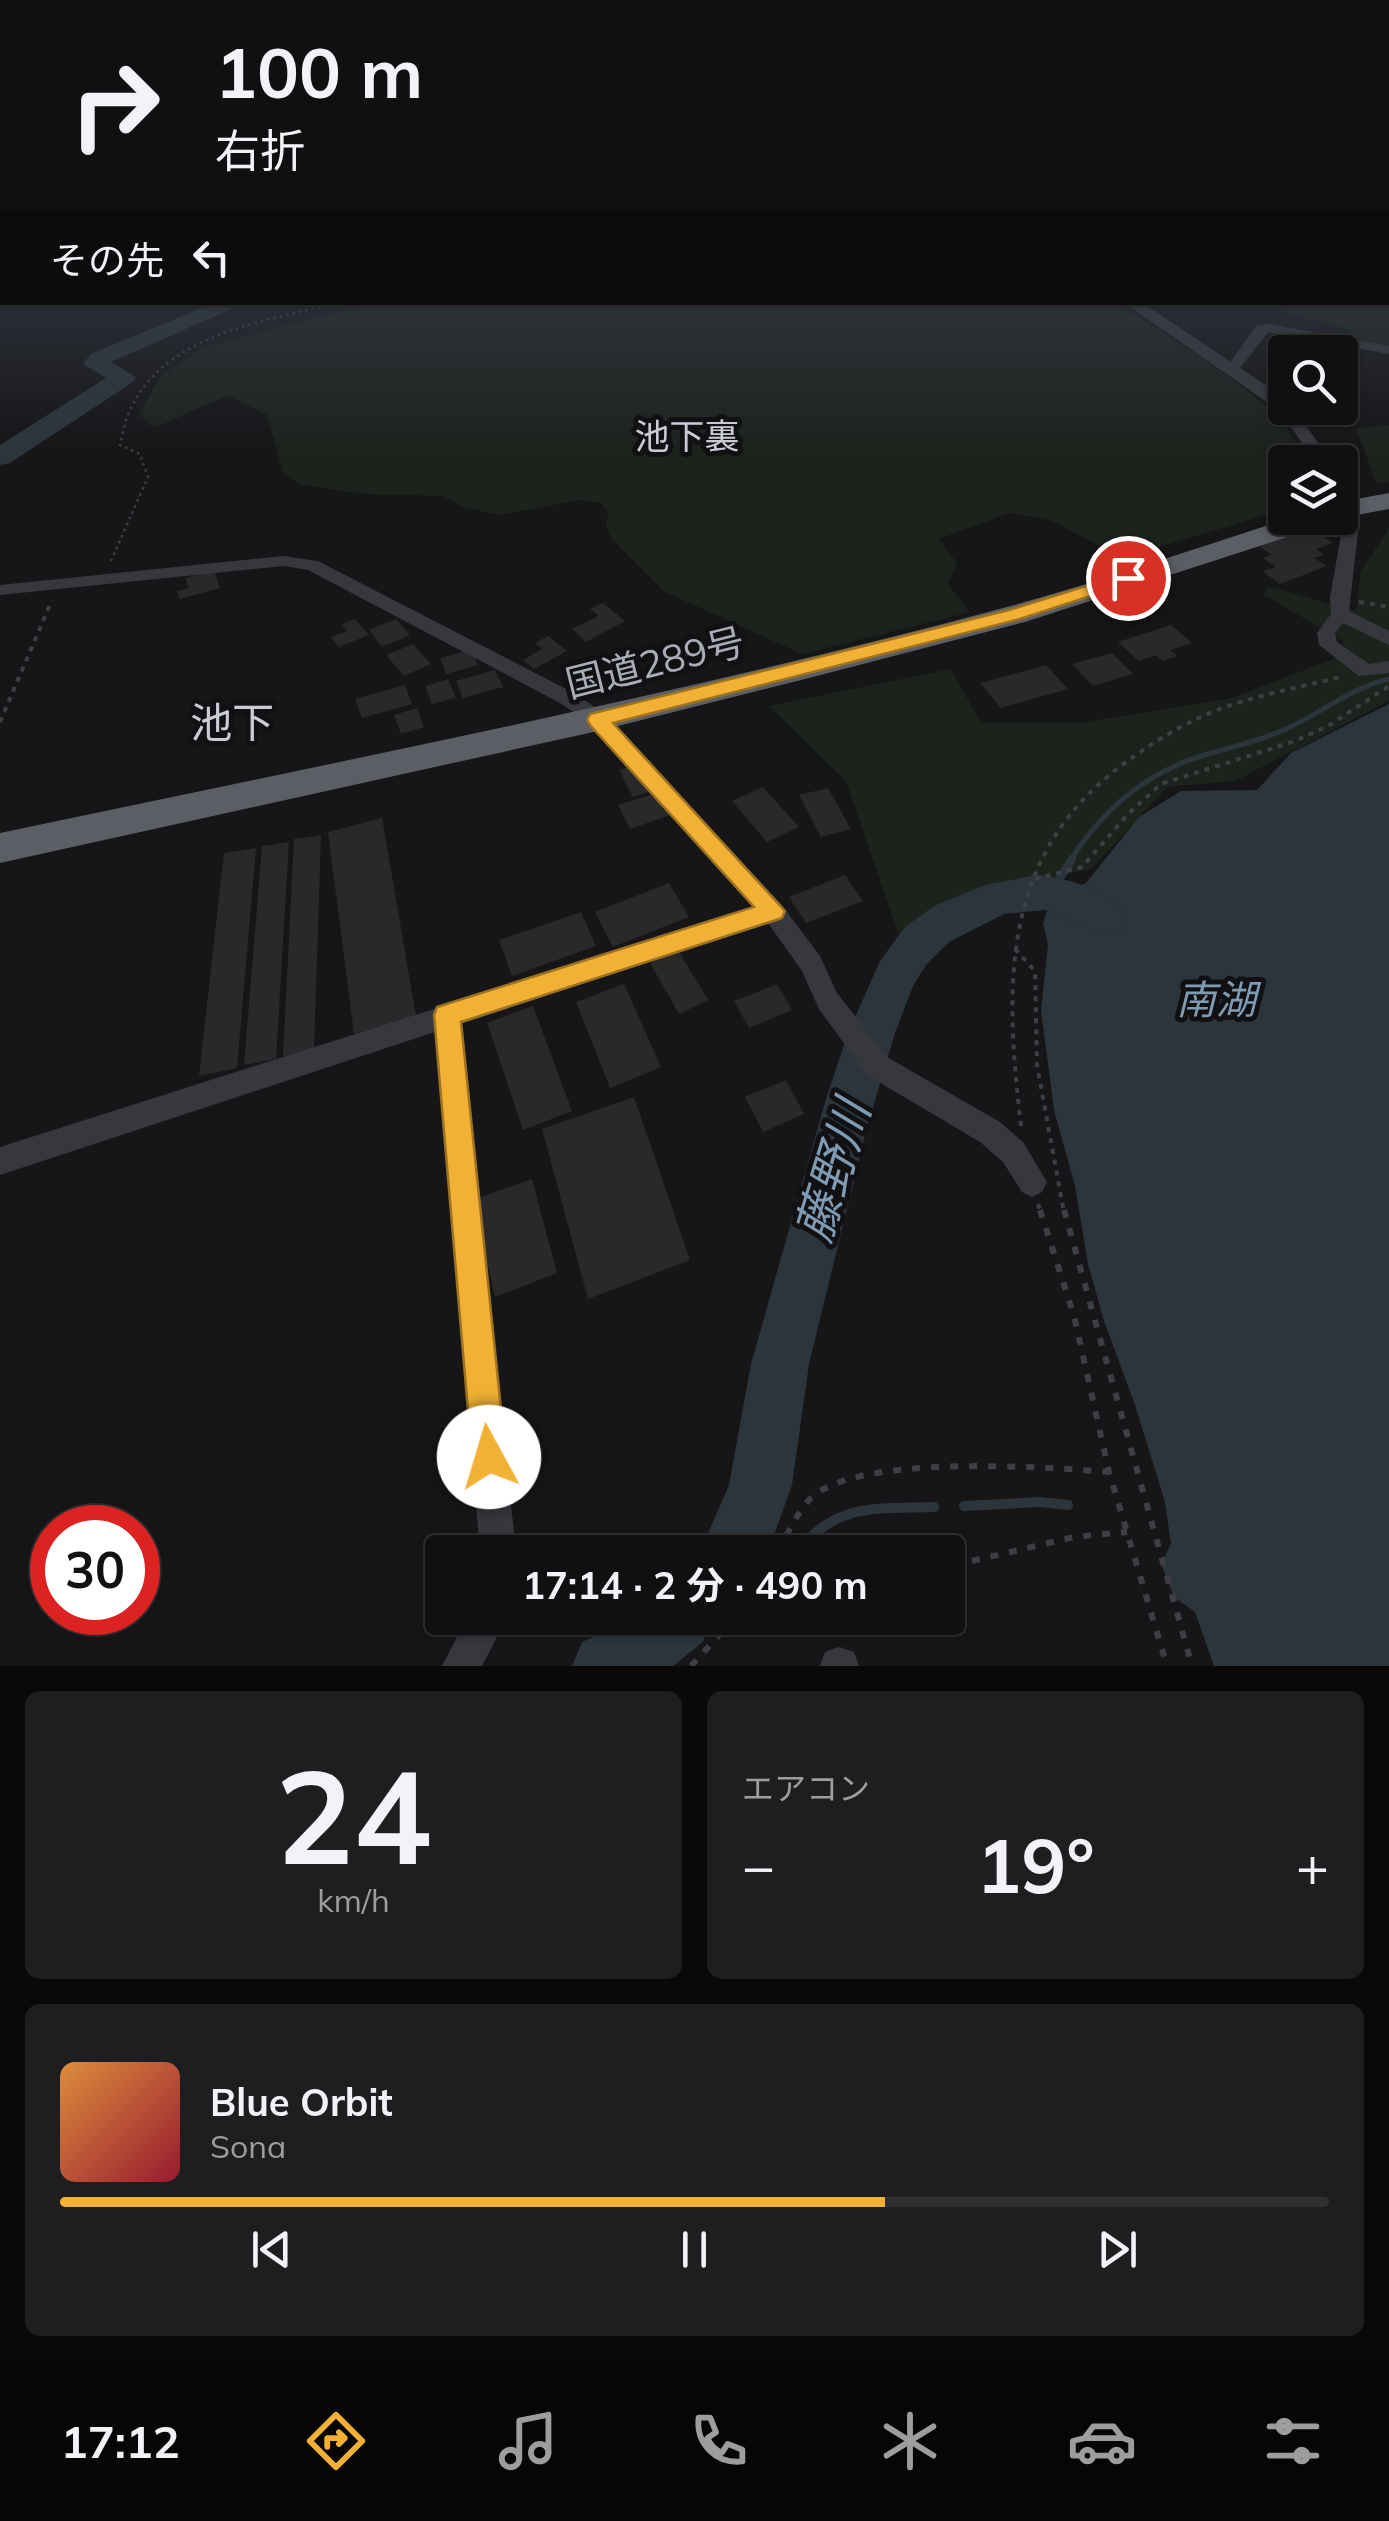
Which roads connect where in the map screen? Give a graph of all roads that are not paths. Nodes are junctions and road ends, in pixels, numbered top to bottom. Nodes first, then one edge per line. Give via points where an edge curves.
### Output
1 (1134, 305) edge
2 (1389, 350) edge
3 (1226, 366) junction
4 (1311, 445) edge
5 (1389, 501) edge
6 (1358, 505) edge
7 (1268, 531) edge
8 (1349, 535) edge
9 (0, 590) edge
10 (1339, 605) junction
11 (1389, 640) edge
12 (1389, 667) edge
13 (598, 720) junction
14 (0, 848) edge
15 (773, 911) junction
16 (447, 1015) junction
17 (0, 1161) edge
18 (1032, 1182) road end
19 (496, 1535) edge
20 (478, 1635) edge
21 (461, 1666) edge

1 - 3 street
2 - 3 street via 1268,328 1260,329 1236,365
3 - 4 street via 1295,419
5 - 6 highway, 国道289号
7 - 13 highway, 国道289号 via 1014,615
8 - 10 street
9 - 13 street via 284,561 312,566
10 - 11 street
10 - 12 street via 1326,633 1328,645 1366,670
13 - 14 highway, 国道289号
13 - 15 street
15 - 16 street
15 - 18 street via 877,1066 990,1132
16 - 17 street
16 - 19 street
20 - 21 street

